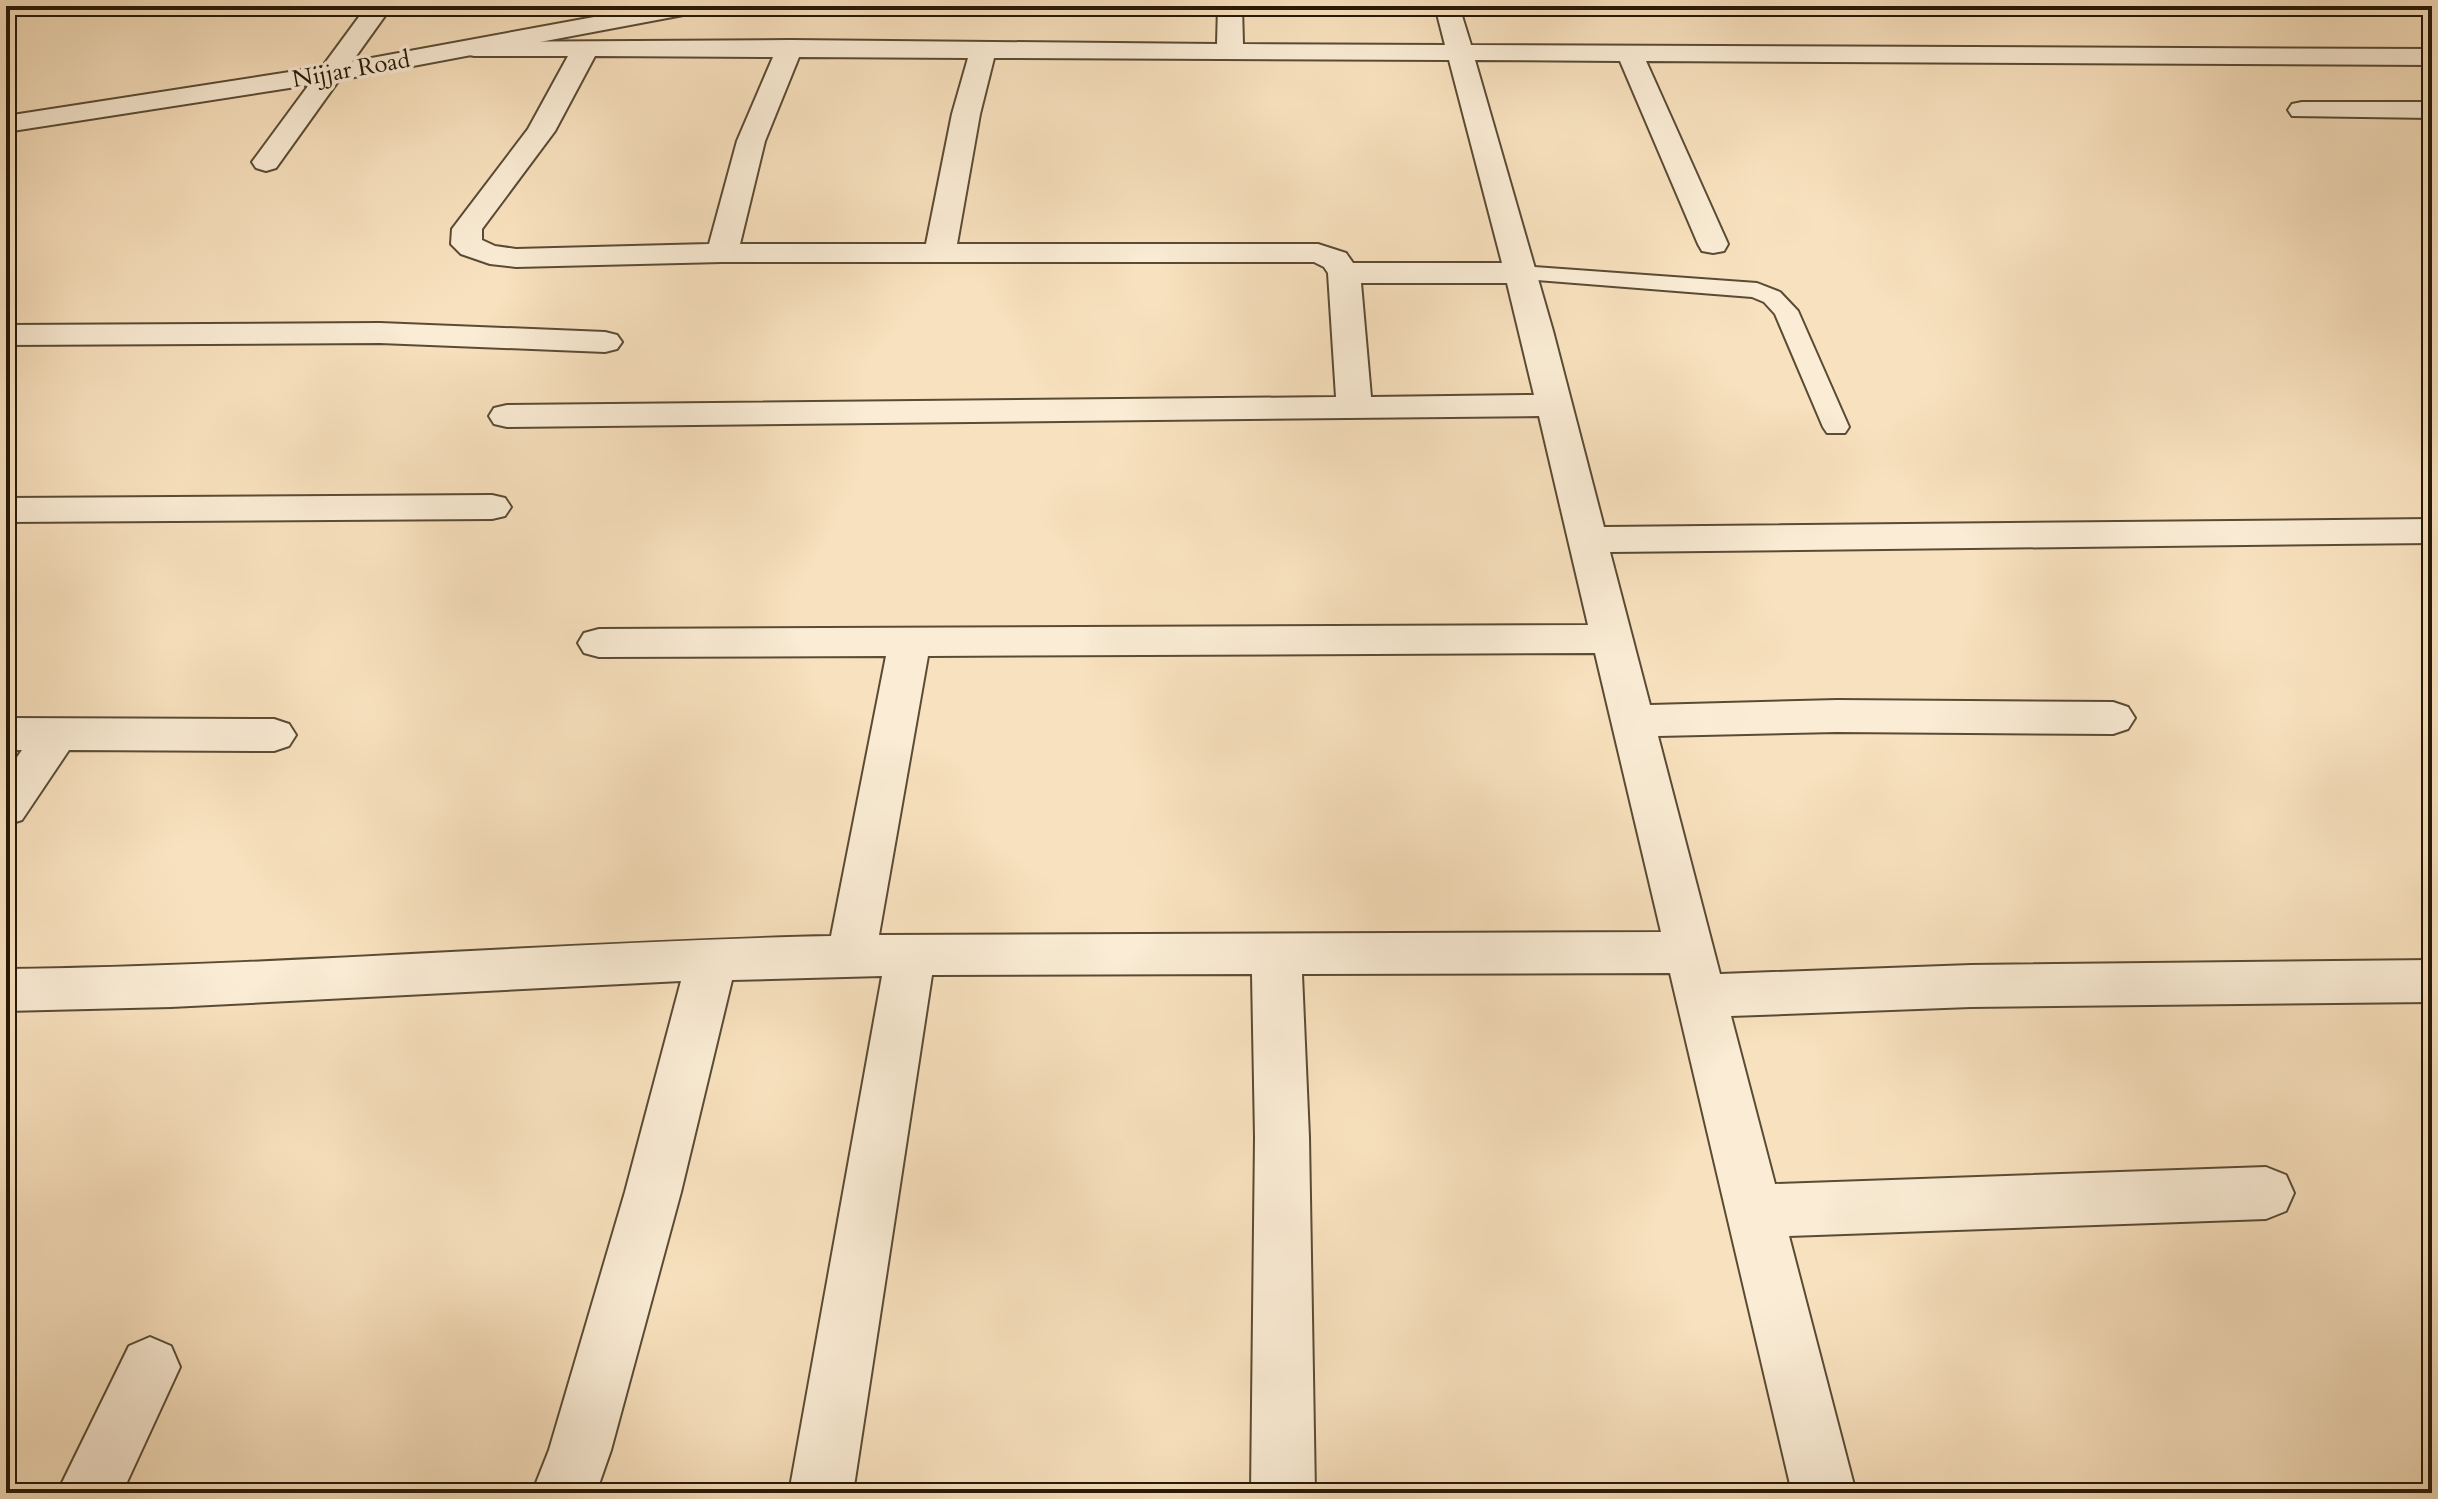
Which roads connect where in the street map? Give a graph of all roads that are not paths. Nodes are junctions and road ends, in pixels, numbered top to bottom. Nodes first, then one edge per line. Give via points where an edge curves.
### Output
1 (380, 6) edge
2 (694, 6) edge
3 (1230, 6) edge
4 (1447, 6) edge
5 (649, 11) edge
6 (474, 48) junction
7 (586, 48) junction
8 (790, 48) junction
9 (1460, 51) junction
10 (983, 52) junction
11 (1230, 52) junction
12 (1629, 52) junction
13 (2432, 57) edge
14 (328, 74) junction
15 (2302, 110) dead end
16 (2432, 110) edge
17 (6, 124) edge
18 (266, 162) dead end
19 (1713, 244) dead end
20 (722, 253) junction
21 (940, 253) junction
22 (1344, 273) junction
23 (1520, 273) junction
24 (6, 335) edge
25 (605, 342) dead end
26 (1554, 405) junction
27 (1354, 409) junction
28 (507, 416) dead end
29 (1836, 427) dead end
30 (492, 507) dead end
31 (6, 510) edge
32 (2432, 531) edge
33 (1586, 540) junction
34 (1612, 639) junction
35 (910, 641) junction
36 (599, 643) dead end
37 (2113, 718) dead end
38 (1633, 721) junction
39 (6, 734) edge
40 (57, 734) junction
41 (274, 735) dead end
42 (6, 808) edge
43 (910, 955) junction
44 (1277, 955) junction
45 (851, 957) junction
46 (711, 962) junction
47 (1695, 974) junction
48 (2432, 981) edge
49 (6, 990) edge
50 (2266, 1193) dead end
51 (1754, 1211) junction
52 (150, 1367) dead end
53 (89, 1493) edge
54 (564, 1493) edge
55 (821, 1493) edge
56 (1283, 1493) edge
57 (1824, 1493) edge

1 - 14 street
2 - 5 street, Nijjar Road
3 - 11 street
4 - 9 street
5 - 6 street, Nijjar Road
6 - 7 street
6 - 14 street, Nijjar Road
7 - 8 street
7 - 20 street via 541,131 467,229 466,244 491,256 516,258
8 - 10 street
8 - 20 street via 751,141
9 - 11 street
9 - 12 street
9 - 23 street
10 - 11 street
10 - 21 street
12 - 13 street
12 - 19 street
14 - 17 street, Nijjar Road
14 - 18 street
15 - 16 street
20 - 21 street
21 - 22 street via 1318,253 1335,260
22 - 23 street
22 - 27 street
23 - 26 street
23 - 29 lane via 1757,290 1772,297 1786,311
24 - 25 street via 420,334
26 - 27 street
26 - 33 street
27 - 28 street
30 - 31 street
32 - 33 street
33 - 34 street
34 - 35 street
34 - 38 street
35 - 36 street
35 - 45 street
37 - 38 street
38 - 47 street
39 - 40 street
40 - 41 street
40 - 42 street
43 - 44 street
43 - 45 street
43 - 55 street
44 - 47 street
44 - 56 street
45 - 46 street
46 - 49 street via 258,984
46 - 54 street via 649,1207
47 - 48 street via 1971,986
47 - 51 street
50 - 51 street
51 - 57 street
52 - 53 street

